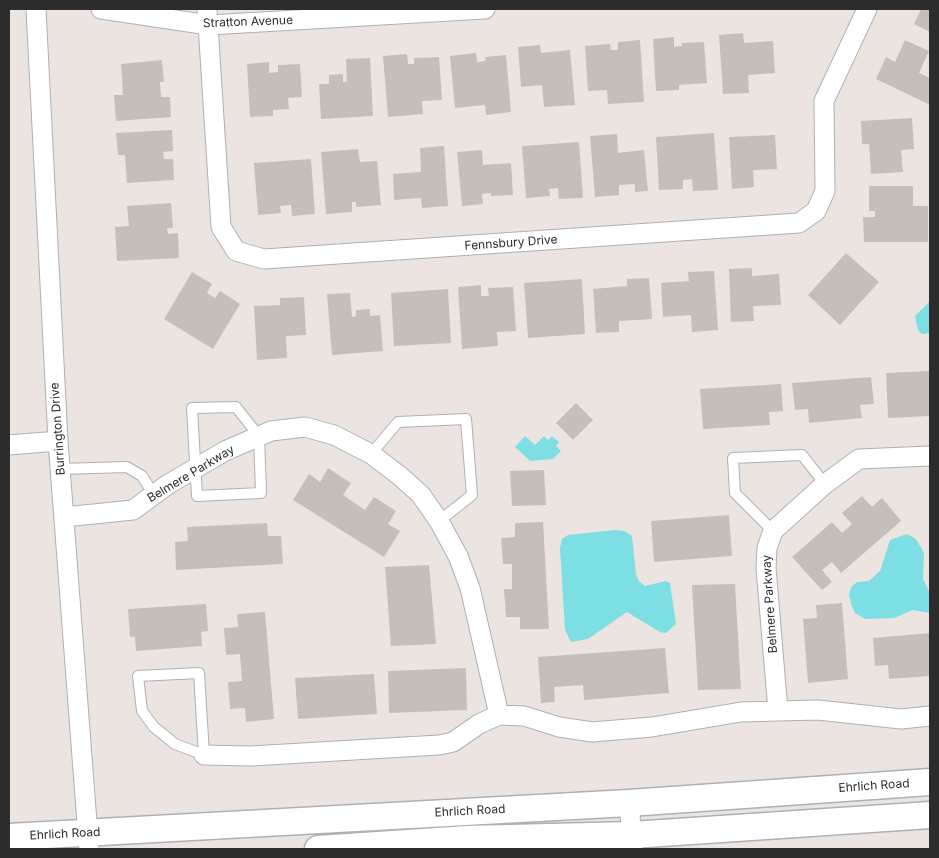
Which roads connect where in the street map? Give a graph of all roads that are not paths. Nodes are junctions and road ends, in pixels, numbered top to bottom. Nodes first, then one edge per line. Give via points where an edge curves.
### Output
1 (36, 9) edge
2 (101, 9) edge
3 (486, 9) edge
4 (867, 9) edge
5 (442, 10) edge
6 (208, 17) edge
7 (259, 436) junction
8 (58, 441) junction
9 (9, 445) edge
10 (371, 454) junction
11 (930, 456) edge
12 (196, 468) junction
13 (60, 469) junction
14 (825, 484) junction
15 (154, 495) junction
16 (64, 517) junction
17 (439, 521) junction
18 (773, 531) junction
19 (778, 711) junction
20 (499, 715) junction
21 (930, 716) edge
22 (204, 755) junction
23 (930, 782) edge
24 (629, 803) junction
25 (930, 815) edge
26 (9, 837) edge
27 (88, 841) edge
28 (632, 842) edge
29 (468, 844) edge
30 (318, 849) edge

1 - 8 street, Burrington Drive
2 - 6 street, Stratton Avenue
3 - 5 street, Stratton Avenue
4 - 6 street, Fennsbury Drive via 824,101 825,191 816,211 799,223 264,259 236,250 221,227
5 - 6 street, Stratton Avenue
7 - 10 street, Belmere Parkway via 271,430 305,427 334,435
7 - 12 street, Belmere Parkway via 225,450
7 - 12 lane via 236,407 192,408
7 - 12 lane via 261,493 198,496
8 - 9 street
8 - 13 street, Burrington Drive
10 - 17 street, Belmere Parkway via 421,495
10 - 17 lane via 398,422 466,419 472,495
11 - 14 street via 859,459
12 - 15 street, Belmere Parkway
13 - 15 lane via 127,466 142,476
13 - 16 street, Burrington Drive
14 - 18 street
14 - 18 lane via 802,455 733,458 735,493
15 - 16 street, Belmere Parkway via 133,510
16 - 27 street, Burrington Drive
17 - 20 street, Belmere Parkway via 458,556 470,588
18 - 19 street, Belmere Parkway via 767,548 766,568
19 - 20 street via 741,712 652,727 592,732 559,727 524,716
19 - 21 street via 818,710 901,719
20 - 22 street via 478,724 453,742 439,745 252,756
22 - 22 lane via 175,744 154,727 142,711 138,676 198,673
23 - 24 main road, Ehrlich Road
24 - 27 main road, Ehrlich Road
24 - 28 street
25 - 28 main road
26 - 27 main road, Ehrlich Road
28 - 29 main road
29 - 30 main road

